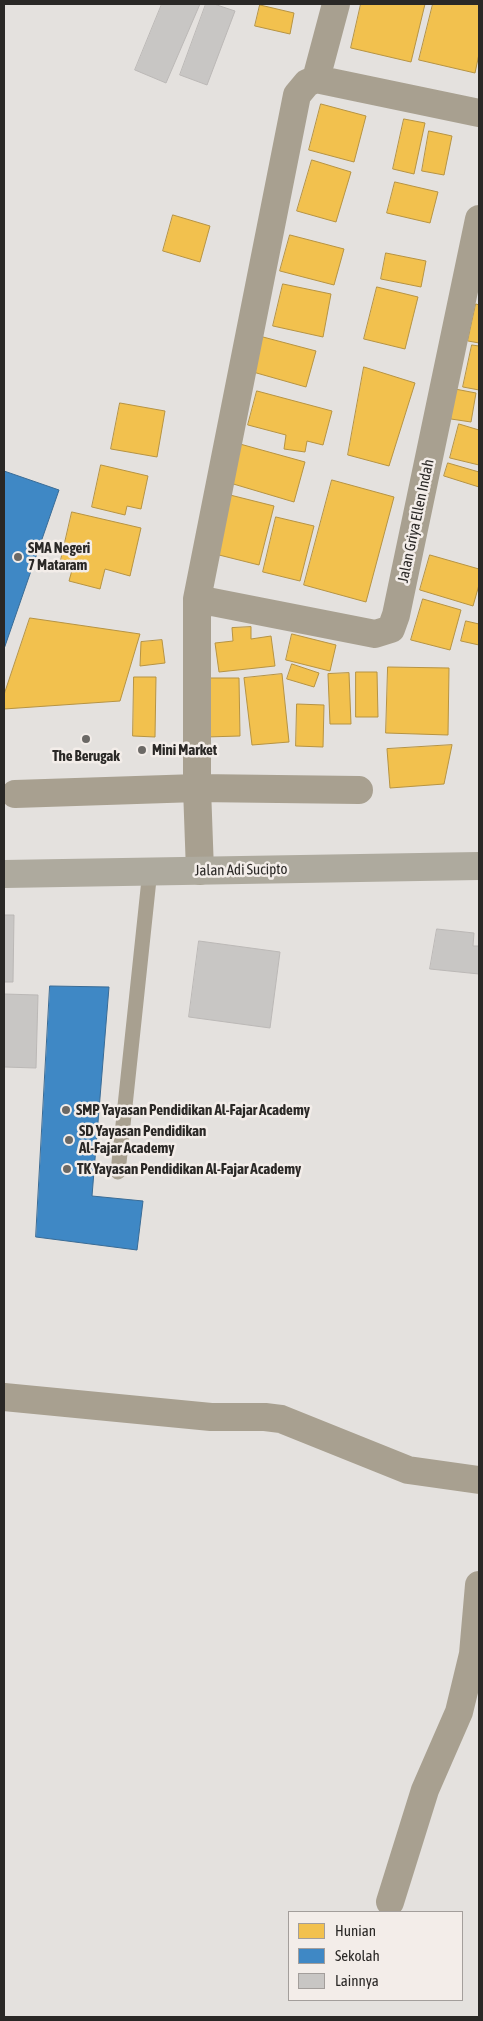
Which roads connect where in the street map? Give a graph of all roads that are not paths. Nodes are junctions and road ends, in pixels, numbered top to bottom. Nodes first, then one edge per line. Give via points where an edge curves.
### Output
1 (336, 4) edge
2 (316, 79) junction
3 (479, 113) edge
4 (479, 219) edge
5 (197, 599) junction
6 (359, 790) dead end
7 (15, 794) dead end
8 (198, 798) junction
9 (479, 866) edge
10 (150, 870) junction
11 (200, 871) junction
12 (4, 874) edge
13 (118, 1172) dead end
14 (4, 1397) edge
15 (479, 1480) edge
16 (479, 1585) edge
17 (390, 1902) dead end

1 - 2 street
2 - 3 street
2 - 5 street via 307,83 297,95
4 - 5 street, Jalan Griya Ellen Indah via 391,629 375,634
5 - 8 street
6 - 8 street
7 - 8 street
8 - 11 street
9 - 11 highway, Jalan Adi Sucipto
10 - 11 highway, Jalan Adi Sucipto
10 - 12 highway, Jalan Adi Sucipto
10 - 13 lane
14 - 15 street via 182,1414 281,1419 408,1470
16 - 17 street via 473,1654 459,1712 425,1790

